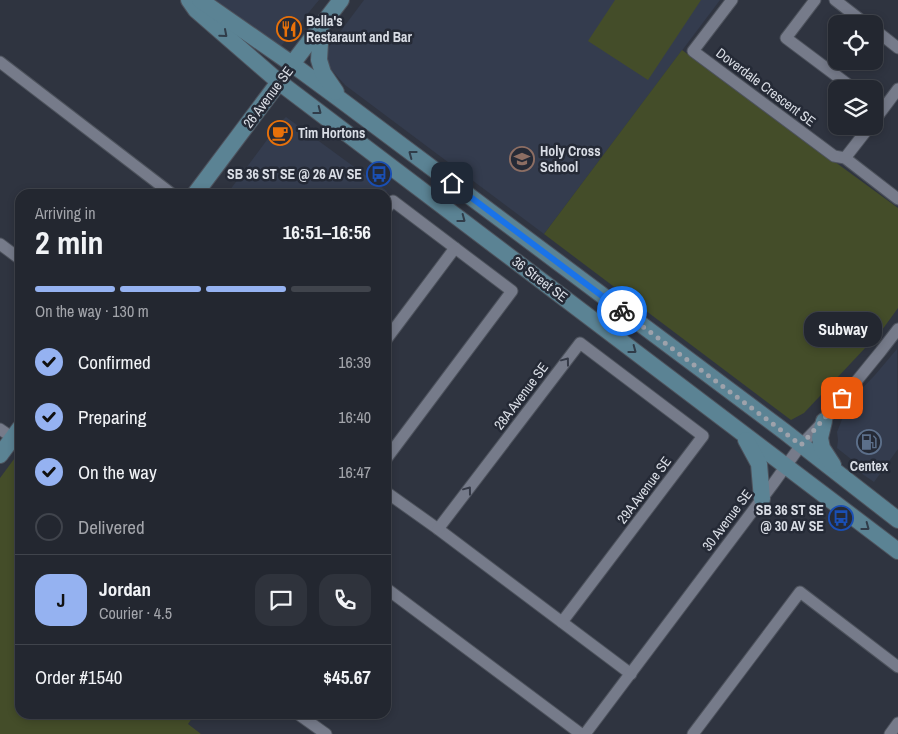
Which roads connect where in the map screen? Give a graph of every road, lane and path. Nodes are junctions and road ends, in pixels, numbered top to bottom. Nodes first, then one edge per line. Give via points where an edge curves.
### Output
1 (189, 0) edge
2 (200, 0) edge
3 (341, 0) edge
4 (732, 0) edge
5 (815, 0) edge
6 (835, 0) edge
7 (854, 15) edge
8 (321, 26) junction
9 (883, 36) edge
10 (898, 48) edge
11 (0, 62) edge
12 (292, 64) junction
13 (842, 80) edge
14 (279, 82) junction
15 (898, 89) edge
16 (341, 100) junction
17 (883, 102) edge
18 (863, 135) edge
19 (845, 158) junction
20 (165, 189) edge
21 (199, 189) edge
22 (898, 199) edge
23 (391, 206) edge
24 (0, 244) edge
25 (455, 248) junction
26 (15, 255) edge
27 (898, 329) edge
28 (391, 333) edge
29 (642, 390) joint
30 (824, 421) junction
31 (11, 432) edge
32 (742, 433) junction
33 (801, 445) junction
34 (391, 452) edge
35 (0, 455) edge
36 (785, 466) junction
37 (838, 473) junction
38 (391, 496) edge
39 (762, 499) junction
40 (898, 520) edge
41 (438, 529) junction
42 (898, 551) edge
43 (391, 591) edge
44 (562, 622) junction
45 (898, 667) edge
46 (631, 674) junction
47 (305, 719) edge
48 (898, 723) edge
49 (326, 734) edge
50 (581, 734) edge
51 (585, 734) edge
52 (693, 734) edge
53 (890, 734) edge

1 -> 14 main road, 36 Street SE via 196,10
2 - 12 main road, 36 Street SE
3 - 8 main road, 26 Avenue SE
4 - 19 street, Doverdale Crescent SE via 693,52 834,156
5 - 13 street via 786,38
6 - 7 street
8 - 12 main road, 26 Avenue SE
8 - 16 main road via 319,60 323,73
9 - 10 street
11 - 20 street
12 - 14 street, 26 Avenue SE
12 - 16 main road, 36 Street SE
14 - 21 main road, 26 Avenue SE
14 -> 32 main road, 36 Street SE
15 - 17 street
33 -> 16 main road, 36 Street SE
18 - 19 street
19 - 22 street, Doverdale Crescent SE
23 - 25 street
24 - 26 street
25 - 28 street
25 - 34 street via 512,291
27 - 30 street, 30 Avenue SE
41 -> 29 street, 28A Avenue SE via 580,343
29 - 44 street, 29A Avenue SE via 703,436
30 - 33 street, 30 Avenue SE
30 - 37 main road via 820,438 822,448
31 - 35 main road
32 - 36 main road, 36 Street SE
32 - 39 main road via 759,464
33 - 36 street, 30 Avenue SE
33 - 37 main road, 36 Street SE
36 - 39 street, 30 Avenue SE
36 -> 42 main road, 36 Street SE
37 - 40 main road, 36 Street SE
38 - 41 street
39 - 46 street, 30 Avenue SE
41 - 44 street
43 - 50 street
44 - 46 street
45 - 52 street via 800,592
46 - 51 street, 30 Avenue SE
47 - 49 street
48 - 53 street

